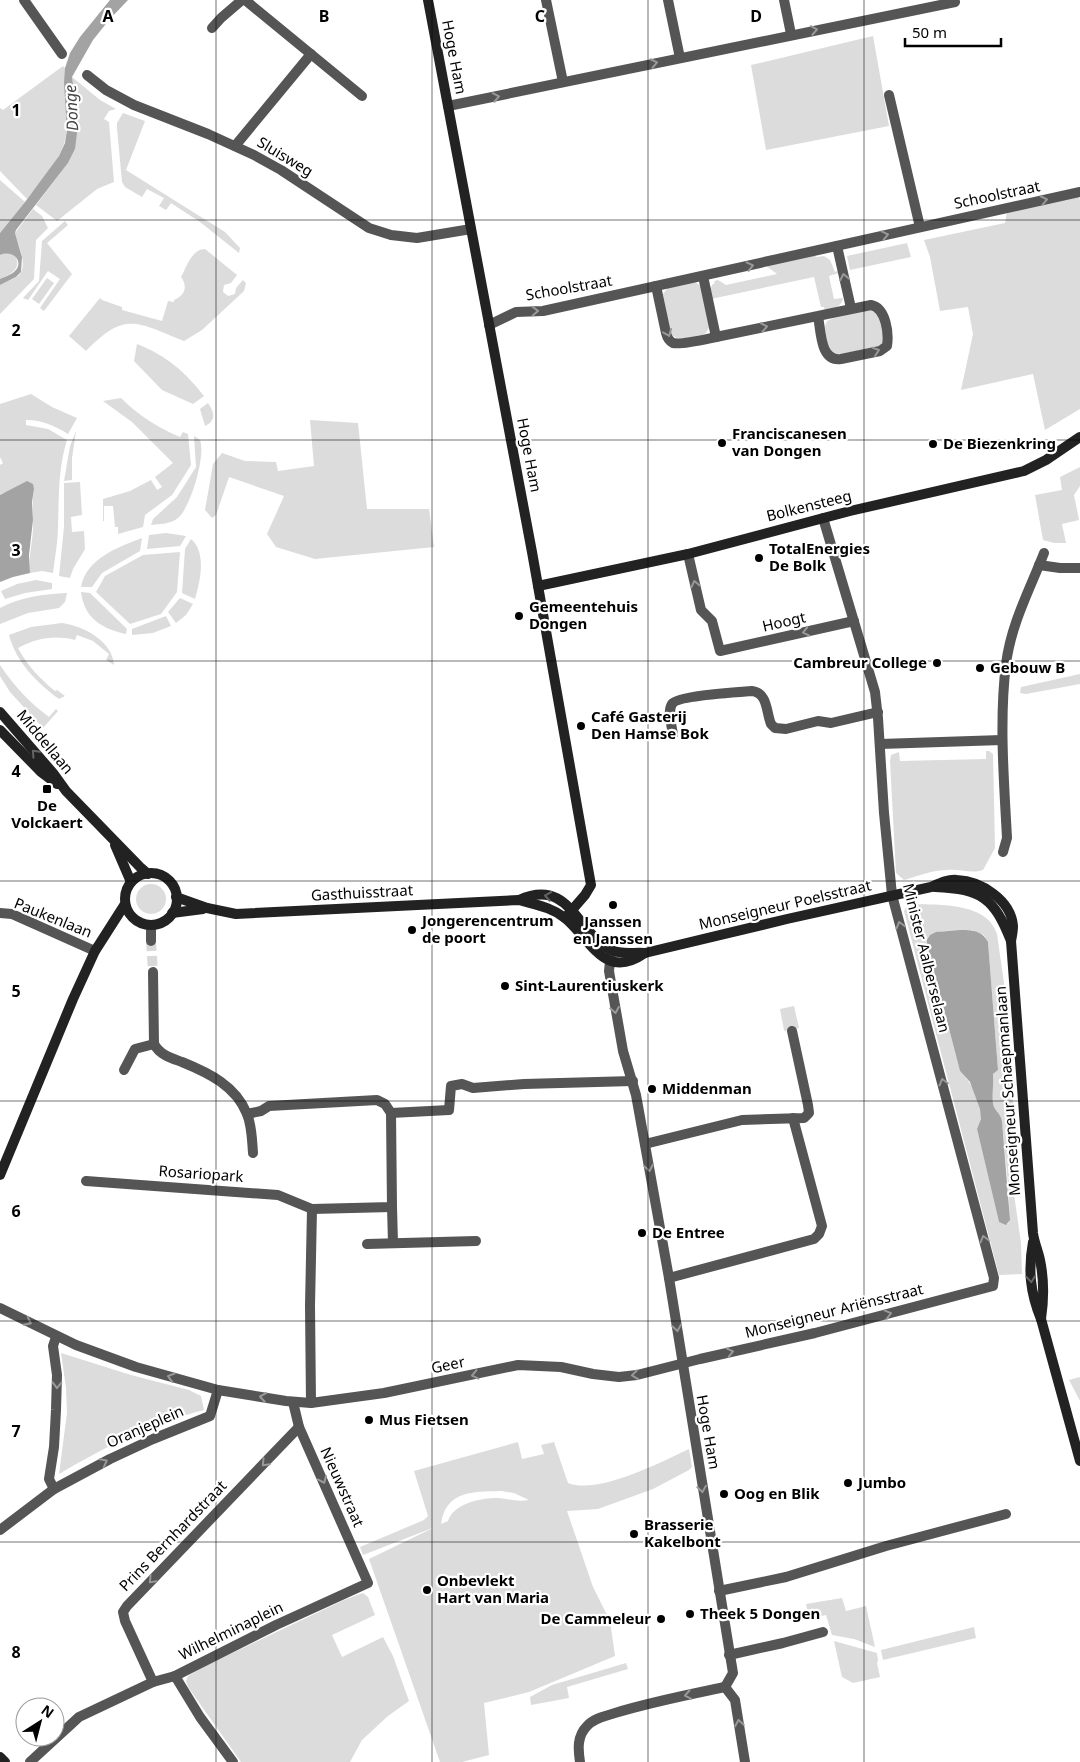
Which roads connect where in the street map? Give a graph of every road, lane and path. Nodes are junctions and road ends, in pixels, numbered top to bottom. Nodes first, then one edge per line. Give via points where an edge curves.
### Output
1 (24, 0) edge
2 (243, 0) edge
3 (428, 0) edge
4 (546, 0) edge
5 (668, 0) edge
6 (784, 0) edge
7 (955, 2) dead end
8 (212, 28) dead end
9 (791, 34) junction
10 (62, 54) dead end
11 (311, 54) junction
12 (680, 58) junction
13 (87, 75) dead end
14 (563, 82) junction
15 (889, 95) dead end
16 (362, 96) dead end
17 (448, 106) junction
18 (235, 146) junction
19 (1080, 192) edge
20 (920, 227) junction
21 (471, 229) junction
22 (838, 246) junction
23 (703, 276) junction
24 (656, 286) junction
25 (851, 308) junction
26 (818, 316) junction
27 (489, 325) junction
28 (716, 337) junction
29 (1080, 438) edge
30 (824, 518) junction
31 (1044, 553) dead end
32 (688, 554) junction
33 (1039, 565) junction
34 (1080, 568) edge
35 (538, 586) junction
36 (854, 621) junction
37 (0, 712) edge
38 (878, 712) junction
39 (0, 730) edge
40 (673, 735) dead end
41 (1002, 740) junction
42 (880, 744) junction
43 (66, 791) junction
44 (113, 839) junction
45 (1003, 852) dead end
46 (148, 874) junction
47 (132, 882) junction
48 (980, 890) joint
49 (892, 895) junction
50 (176, 897) junction
51 (519, 900) junction
52 (125, 904) junction
53 (207, 908) junction
54 (572, 910) junction
55 (0, 913) edge
56 (172, 914) junction
57 (565, 918) junction
58 (134, 919) junction
59 (152, 925) junction
60 (110, 931) junction
61 (152, 941) tunnel mouth
62 (611, 950) junction
63 (95, 951) junction
64 (645, 953) junction
65 (610, 961) junction
66 (153, 972) tunnel mouth
67 (792, 1031) dead end
68 (154, 1044) junction
69 (124, 1070) dead end
70 (633, 1081) junction
71 (391, 1113) junction
72 (247, 1114) junction
73 (793, 1118) junction
74 (644, 1144) junction
75 (253, 1153) dead end
76 (0, 1175) edge
77 (86, 1180) dead end
78 (392, 1207) junction
79 (312, 1209) junction
80 (476, 1241) dead end
81 (393, 1243) junction
82 (367, 1244) dead end
83 (669, 1278) junction
84 (992, 1286) joint
85 (0, 1308) edge
86 (56, 1337) junction
87 (683, 1364) junction
88 (218, 1390) junction
89 (293, 1402) junction
90 (312, 1403) junction
91 (299, 1428) junction
92 (1080, 1461) edge
93 (54, 1489) junction
94 (1006, 1514) dead end
95 (0, 1530) edge
96 (368, 1583) joint
97 (719, 1591) junction
98 (823, 1632) dead end
99 (729, 1655) junction
100 (175, 1676) junction
101 (153, 1682) junction
102 (724, 1687) junction
103 (0, 1757) edge
104 (5, 1762) edge
105 (30, 1762) edge
106 (233, 1762) edge
107 (580, 1762) edge
108 (746, 1762) edge

1 - 10 street
2 - 8 street
2 - 11 street
3 - 17 main road, Hoge Ham
4 - 14 street
5 - 12 street
6 - 9 street
9 -> 7 street
9 - 12 street
11 - 16 street
11 - 18 street
14 -> 12 street
13 - 18 street, Sluisweg via 134,105
17 -> 14 street
15 - 20 street
17 - 21 main road, Hoge Ham
18 - 21 street, Sluisweg via 281,170 360,223 378,231 417,238
20 -> 19 street, Schoolstraat
22 -> 20 street, Schoolstraat
21 - 27 main road, Hoge Ham
23 -> 22 street, Schoolstraat
25 -> 22 street
23 - 24 street, Schoolstraat
23 - 28 street
27 -> 24 street, Schoolstraat via 516,312 543,311
24 -> 28 street via 669,339 682,343
25 - 26 street
26 -> 25 street via 829,358 841,360 884,349 887,336 880,308 871,304
28 -> 26 street
27 - 35 main road, Hoge Ham
29 - 30 main road, Bolkensteeg via 1024,470
30 - 32 main road, Bolkensteeg
30 - 36 street, Minister Aalberselaan
31 - 33 street
32 - 35 main road, Bolkensteeg
36 -> 32 street, Hoogt via 715,652 712,620 701,610
33 - 34 street
33 - 41 street via 1018,616 1006,663
35 - 54 main road, Hoge Ham via 590,885
36 - 38 street, Minister Aalberselaan
43 -> 37 main road, Middellaan
38 - 40 street via 781,730 771,724 763,695 758,692 691,697 673,702 670,709
38 - 42 street, Minister Aalberselaan
39 - 43 main road, Middellaan via 41,772
41 - 42 street
41 - 45 street via 1007,838
42 - 49 street, Minister Aalberselaan
43 - 44 main road, Middellaan
44 - 46 main road, Middellaan
44 - 47 main road, Middellaan
46 - 47 main road
46 - 50 main road via 167,880
47 - 52 main road via 126,892
48 - 49 main road, Monseigneur Poelsstraat via 932,887
48 - 92 main road, Monseigneur Schaepmanlaan via 1004,923 1011,941 1033,1238 1030,1282
49 - 64 main road, Monseigneur Poelsstraat
84 -> 49 street, Minister Aalberselaan via 994,1278
50 - 53 main road, Gasthuisstraat
50 - 56 main road
51 - 53 main road, Gasthuisstraat via 236,914
54 -> 51 main road, Gasthuisstraat via 548,894
51 - 57 main road, Gasthuisstraat via 541,905
52 - 58 main road
52 - 60 main road
53 - 56 main road, Gasthuisstraat
54 - 57 main road, Hoge Ham
54 - 62 main road
55 - 63 street, Paukenlaan via 12,914
56 - 59 main road via 160,924
57 - 65 main road via 598,953
58 - 59 main road
58 - 60 main road
59 - 61 street
60 - 63 main road
62 - 64 main road, Monseigneur Poelsstraat
62 - 65 street, Hoge Ham
63 - 76 main road
64 - 65 main road, Monseigneur Poelsstraat via 628,962
65 -> 70 street, Hoge Ham via 622,1051
66 - 68 street
67 - 73 street via 809,1113 804,1118
68 - 69 street via 134,1049
68 - 72 street, Rosariopark via 158,1052 205,1071 225,1084
70 - 71 street via 473,1088 456,1084 450,1090 450,1110
70 - 74 street, Hoge Ham
71 - 72 street via 385,1104 377,1100 269,1106
71 - 78 street
72 - 75 street, Rosariopark
73 - 74 street via 742,1120
73 - 83 street via 822,1226 819,1234 814,1239
74 -> 83 street, Hoge Ham
77 - 79 street, Rosariopark via 278,1195
78 - 79 street, Rosariopark
78 - 81 street
79 - 90 street
80 - 81 street
81 - 82 street
83 -> 87 street, Hoge Ham
87 -> 84 street, Monseigneur Ariënsstraat
85 -> 86 street, Oranjeplein
88 -> 86 street, Oranjeplein via 136,1367
86 -> 93 street via 53,1346 57,1375 54,1447 48,1479
87 -> 90 street, Geer via 650,1373 619,1376 561,1367 518,1365 384,1393
87 -> 97 street, Hoge Ham
89 -> 88 street, Geer
93 -> 88 street, Oranjeplein via 153,1438 207,1419
89 - 90 street, Geer
89 - 91 street, Nieuwstraat
91 -> 96 street, Nieuwstraat
91 -> 101 street, Prins Bernhardstraat via 126,1606 123,1612 125,1622
93 - 95 street
94 - 97 street via 786,1577
96 - 100 street, Wilhelminaplein
97 - 99 street, Hoge Ham
98 - 99 street
99 - 102 street, Hoge Ham via 732,1674
100 - 101 street
100 - 106 street, Wilhelminaplein
101 - 105 street via 79,1717
102 -> 107 street via 651,1702 588,1724 581,1733 578,1746
108 -> 102 street via 735,1700
103 - 104 main road

